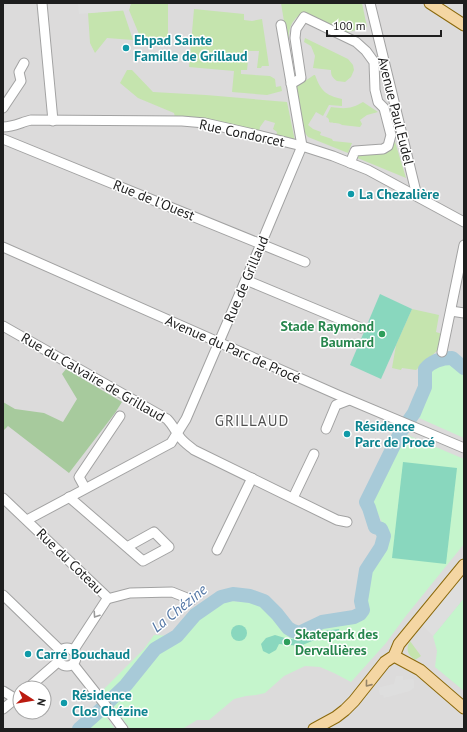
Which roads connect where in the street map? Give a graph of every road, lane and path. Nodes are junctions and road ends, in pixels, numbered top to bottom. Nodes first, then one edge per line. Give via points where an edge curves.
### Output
1 (42, 3) edge
2 (370, 3) edge
3 (430, 3) edge
4 (442, 6) edge
5 (281, 25) dead end
6 (464, 25) edge
7 (24, 62) dead end
8 (291, 84) junction
9 (3, 108) edge
10 (53, 121) junction
11 (3, 128) edge
12 (3, 139) edge
13 (302, 146) junction
14 (350, 162) junction
15 (416, 196) junction
16 (464, 222) edge
17 (262, 244) junction
18 (464, 245) edge
19 (3, 247) edge
20 (305, 262) dead end
21 (246, 280) junction
22 (451, 311) junction
23 (464, 313) edge
24 (3, 326) edge
25 (361, 328) dead end
26 (219, 342) junction
27 (442, 352) dead end
28 (338, 395) junction
29 (348, 400) junction
30 (120, 416) dead end
31 (178, 434) junction
32 (464, 448) edge
33 (314, 454) dead end
34 (252, 478) junction
35 (85, 488) junction
36 (69, 497) junction
37 (3, 498) edge
38 (293, 498) junction
39 (27, 520) junction
40 (347, 522) dead end
41 (127, 547) dead end
42 (217, 550) dead end
43 (464, 565) edge
44 (3, 595) edge
45 (107, 599) junction
46 (192, 600) dead end
47 (73, 650) junction
48 (61, 651) junction
49 (394, 656) junction
50 (59, 661) junction
51 (73, 664) junction
52 (37, 680) edge
53 (12, 702) edge
54 (464, 708) edge
55 (3, 709) edge
56 (123, 729) edge
57 (314, 729) edge

1 - 10 street
2 - 15 street, Avenue Paul Eudel
3 - 4 main road
4 - 6 main road
5 - 8 street
7 - 9 street via 19,72 21,81
8 - 13 street
8 - 14 street via 301,78 294,38 296,29 304,17 356,42 366,51 374,62 375,90 378,102 384,108 391,135 388,146 383,149 355,150
10 - 11 street, Rue Condorcet via 31,120
10 - 13 street, Rue Condorcet via 205,123
12 - 17 street, Rue de l'Ouest
13 - 14 street, Rue Condorcet
13 - 17 street, Rue de Grillaud
14 - 15 street, Rue Condorcet
15 - 16 street, Rue Condorcet
17 - 20 street, Rue de l'Ouest
17 - 21 street, Rue de Grillaud
18 - 22 street
19 - 26 street, Avenue du Parc de Procé
21 - 25 street
21 - 26 street, Rue de Grillaud
22 - 23 street
22 - 27 street
24 - 31 street, Rue du Calvaire de Grillaud via 167,419
26 - 28 street, Avenue du Parc de Procé
26 - 31 street, Rue de Grillaud
28 - 29 street, Avenue du Parc de Procé
28 - 29 street via 324,430 336,405
29 - 32 street, Avenue du Parc de Procé
30 - 35 street via 79,477
31 - 34 street, Rue du Calvaire de Grillaud via 194,450
31 - 35 street via 171,443
33 - 38 street
34 - 38 street, Rue du Calvaire de Grillaud
34 - 42 street
35 - 36 street
36 - 39 street
36 - 41 street
37 - 39 street, Rue du Coteau
38 - 40 street, Rue du Calvaire de Grillaud via 337,520
39 - 45 street, Rue du Coteau via 103,592
43 - 49 main road via 399,644
44 - 48 street
45 - 46 street via 130,594 172,592
45 -> 47 street, Rue du Coteau
47 - 48 street via 68,648
47 - 51 street via 76,657
48 - 50 street
49 - 54 main road via 420,670
49 -> 57 main road via 385,662 345,710
50 - 51 street via 65,666
50 - 52 street
51 - 56 street
53 - 55 street

